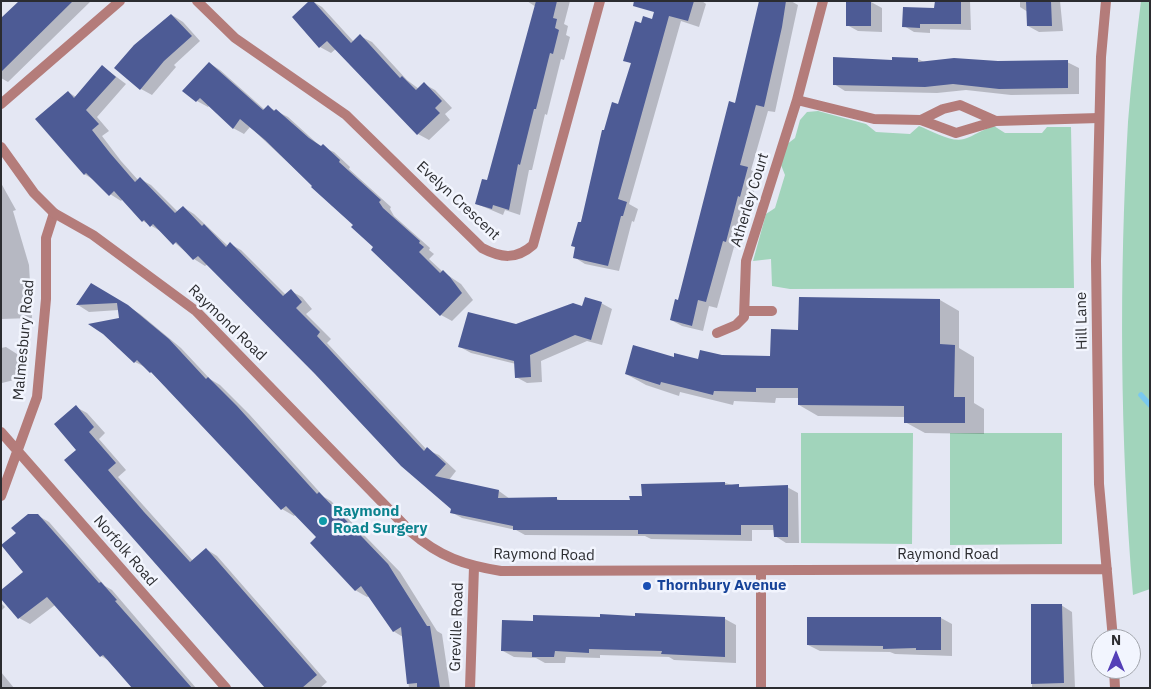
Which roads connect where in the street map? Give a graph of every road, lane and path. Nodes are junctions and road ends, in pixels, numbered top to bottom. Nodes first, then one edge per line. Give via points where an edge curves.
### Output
1 (120, 1) edge
2 (197, 1) edge
3 (600, 1) edge
4 (823, 1) edge
5 (1106, 1) edge
6 (797, 100) junction
7 (1, 104) edge
8 (1099, 118) junction
9 (921, 120) junction
10 (996, 121) junction
11 (1, 147) edge
12 (54, 213) junction
13 (746, 311) junction
14 (772, 311) dead end
15 (718, 333) dead end
16 (1, 432) edge
17 (19, 452) junction
18 (1, 496) edge
19 (474, 567) junction
20 (1107, 569) junction
21 (761, 572) junction
22 (1112, 629) edge
23 (226, 688) edge
24 (470, 688) edge
25 (761, 688) edge

1 - 7 street
2 - 3 street, Evelyn Crescent via 235,38 346,115 482,248 510,257 524,253 533,245
4 - 6 street, Atherley Court
5 - 8 street, Hill Lane
6 - 9 street via 874,119
6 - 13 street, Atherley Court via 746,261
8 - 10 street
8 - 20 street, Hill Lane via 1098,403
9 - 10 street via 956,133
9 - 10 street via 960,105
11 - 12 street, Raymond Road via 34,193
12 - 17 street, Malmesbury Road via 46,238 46,299 37,397
12 - 19 street, Raymond Road via 93,234 192,307 411,532 450,559
13 - 14 street
13 - 15 street via 736,325
16 - 17 street, Norfolk Road
17 - 18 street, Malmesbury Road
17 - 23 street, Norfolk Road
19 - 21 street, Raymond Road via 501,571
19 - 24 street, Greville Road
20 - 21 street, Raymond Road
20 - 22 street, Hill Lane
21 - 25 street

